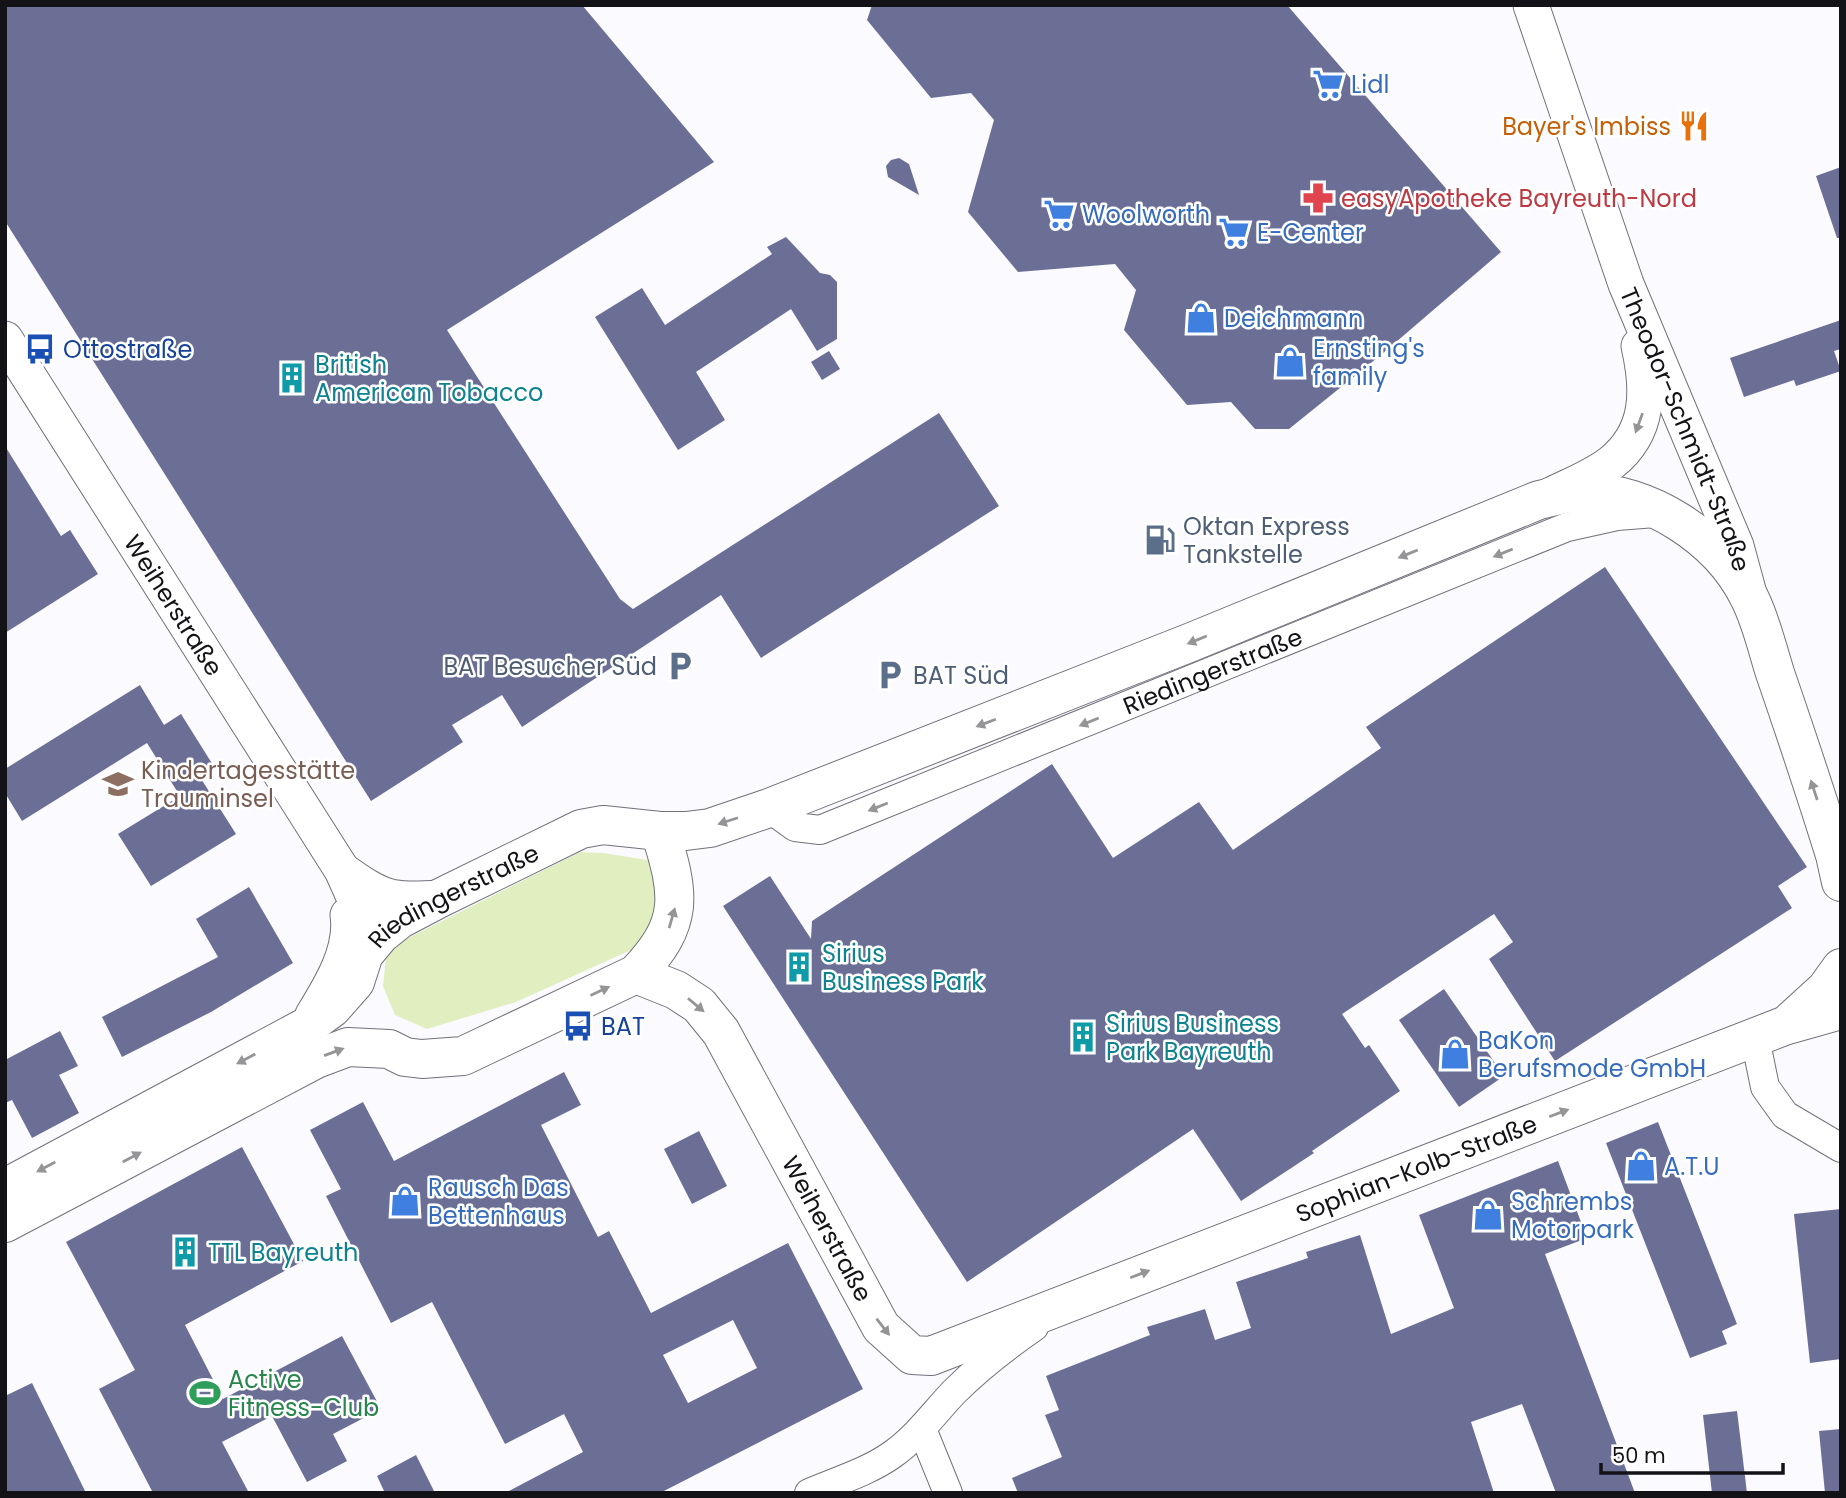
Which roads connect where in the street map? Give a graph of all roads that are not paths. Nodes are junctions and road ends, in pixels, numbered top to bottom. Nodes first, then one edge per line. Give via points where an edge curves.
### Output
1 (1531, 5) edge
2 (1626, 284) junction
3 (5, 340) edge
4 (1539, 500) junction
5 (1664, 512) junction
6 (1749, 597) junction
7 (769, 808) junction
8 (642, 829) junction
9 (1839, 866) edge
10 (342, 870) junction
11 (440, 898) junction
12 (360, 968) junction
13 (1841, 968) edge
14 (636, 974) junction
15 (1841, 1010) edge
16 (306, 1027) junction
17 (1769, 1032) junction
18 (389, 1049) junction
19 (113, 1131) junction
20 (1841, 1147) edge
21 (5, 1188) edge
22 (71, 1188) junction
23 (5, 1223) edge
24 (1076, 1298) junction
25 (922, 1429) junction
26 (809, 1493) edge
27 (948, 1493) edge

1 - 2 street, Theodor-Schmidt-Straße
2 -> 4 street via 1646,377 1639,426 1627,448 1609,465
2 - 6 street, Theodor-Schmidt-Straße via 1736,546
3 - 10 street, Weiherstraße
4 - 5 main road, Riedingerstraße via 1580,492 1611,494
4 -> 7 main road, Riedingerstraße
5 - 6 main road, Riedingerstraße via 1722,559
5 -> 7 street, Riedingerstraße via 1566,527 820,830 795,827
9 -> 6 main road, Theodor-Schmidt-Straße
7 -> 8 main road, Riedingerstraße via 710,828
8 - 11 main road, Riedingerstraße via 603,825 581,830
14 -> 8 main road via 656,954 672,922 676,893
10 - 11 street via 388,898
10 - 12 street, Weiherstraße via 362,915
10 - 16 street via 349,924 343,955 332,985
11 - 12 main road, Riedingerstraße via 380,935
12 - 16 main road, Riedingerstraße via 332,1008
12 - 18 main road via 358,1006 367,1025
13 - 17 main road via 1826,989
18 -> 14 main road via 422,1059 463,1056
14 -> 24 main road, Weiherstraße via 699,1004 722,1032 881,1327 912,1355 931,1356
15 - 17 main road, Sophian-Kolb-Straße
16 -> 19 main road, Riedingerstraße
17 - 20 street via 1765,1087 1785,1115
24 -> 17 main road, Sophian-Kolb-Straße
22 -> 18 main road via 316,1059 348,1047
19 -> 21 main road, Riedingerstraße
19 - 22 main road
22 - 23 main road
24 - 25 street via 1003,1348 954,1392
25 - 26 street via 891,1456
25 - 27 street

